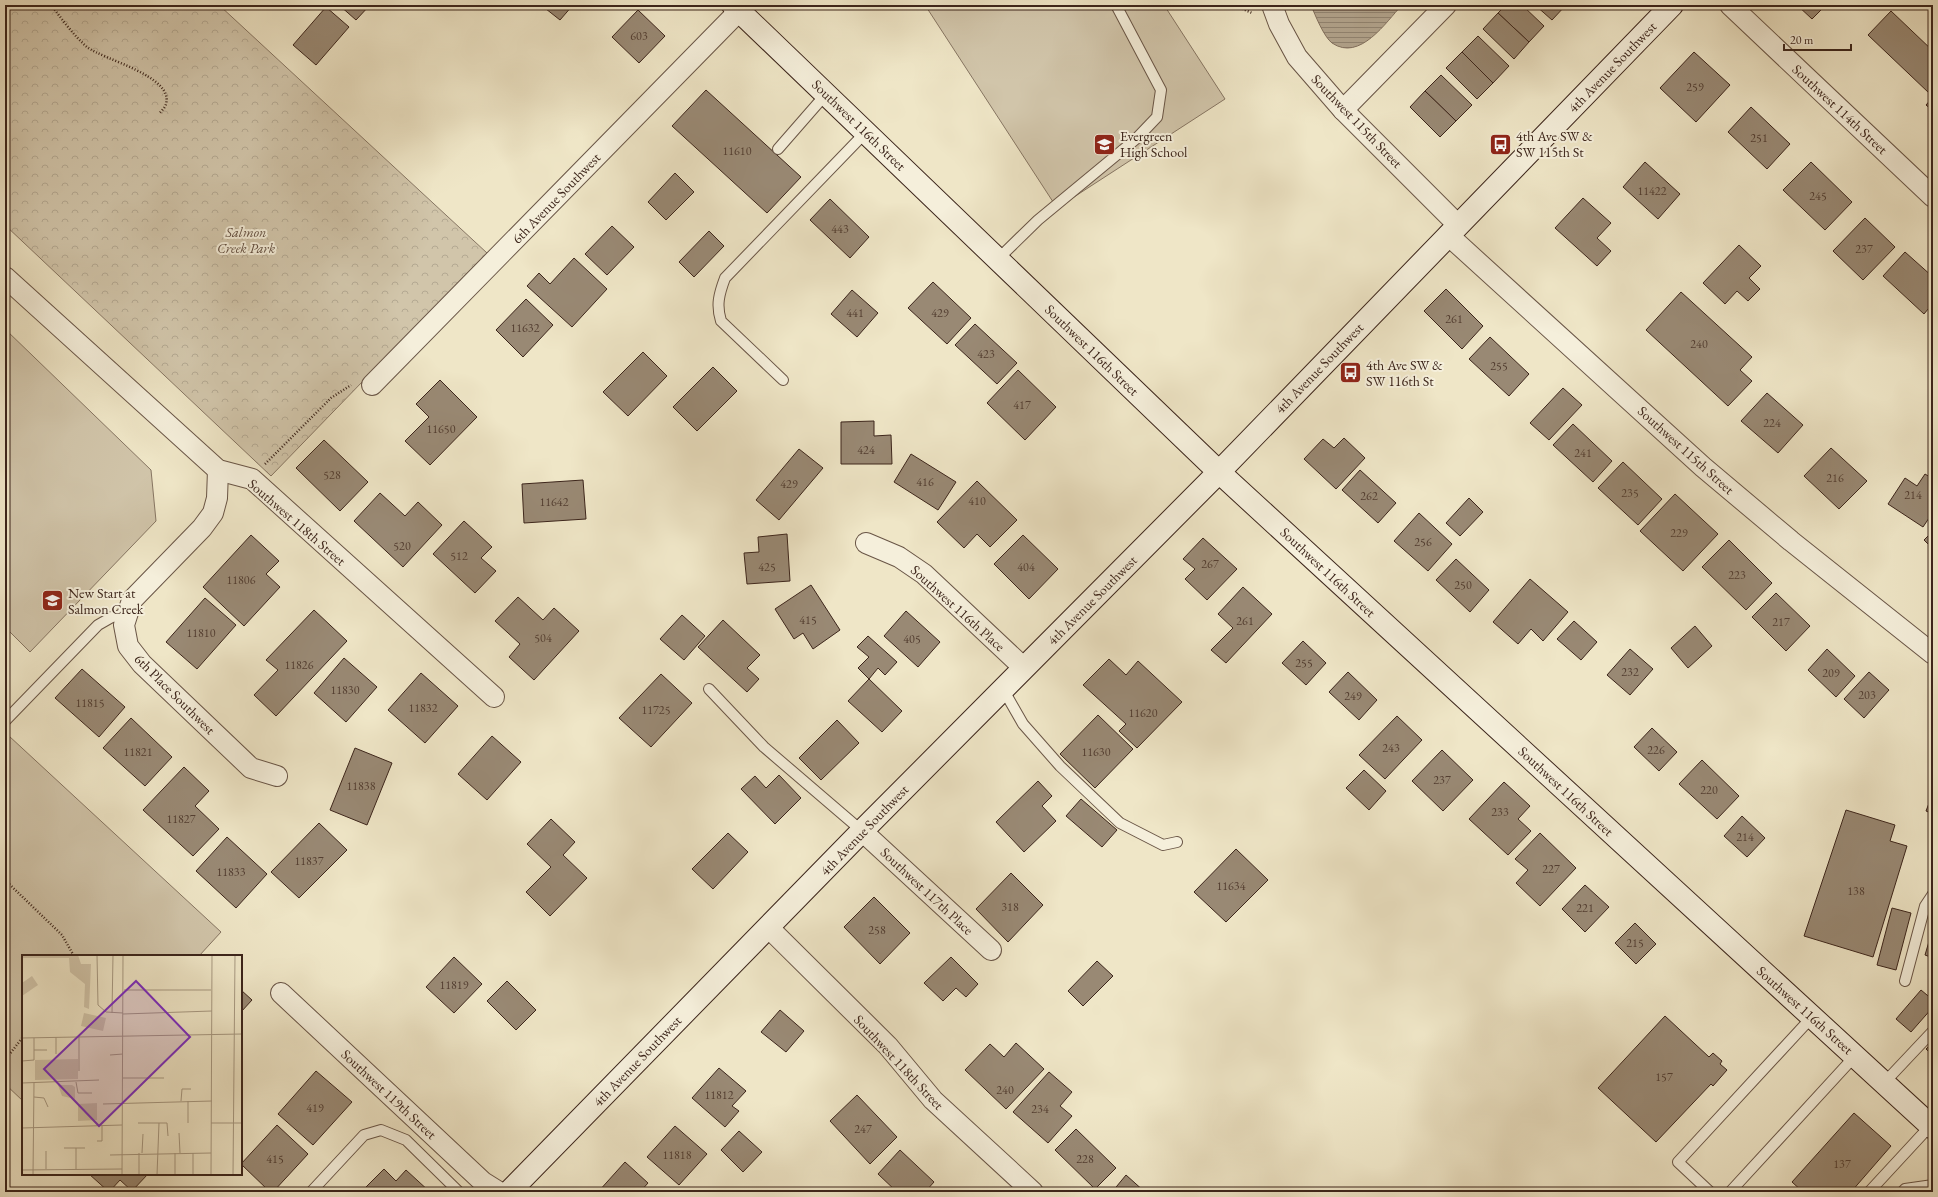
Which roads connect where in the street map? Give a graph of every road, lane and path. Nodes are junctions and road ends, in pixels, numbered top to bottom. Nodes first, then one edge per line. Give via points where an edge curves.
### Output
1 (51, 5) edge
2 (1116, 5) edge
3 (1272, 5) edge
4 (1446, 5) edge
5 (1672, 5) edge
6 (1730, 5) edge
7 (739, 7) edge
8 (826, 94) junction
9 (1344, 110) junction
10 (159, 114) dead end
11 (866, 132) junction
12 (778, 149) dead end
13 (1933, 197) edge
14 (1453, 230) junction
15 (998, 259) junction
16 (5, 277) edge
17 (783, 380) dead end
18 (365, 383) joint
19 (218, 470) junction
20 (1219, 472) junction
21 (252, 478) junction
22 (866, 543) dead end
23 (127, 614) junction
24 (1933, 654) edge
25 (1024, 668) junction
26 (708, 689) dead end
27 (1003, 690) junction
28 (494, 697) dead end
29 (5, 721) edge
30 (277, 776) dead end
31 (862, 831) junction
32 (1177, 842) dead end
33 (5, 880) edge
34 (1933, 894) edge
35 (769, 928) junction
36 (991, 950) dead end
37 (73, 955) edge
38 (1905, 981) dead end
39 (281, 994) dead end
40 (1812, 1017) junction
41 (1933, 1031) edge
42 (22, 1038) edge
43 (1855, 1056) junction
44 (5, 1060) edge
45 (1884, 1083) junction
46 (1932, 1127) edge
47 (1933, 1185) edge
48 (311, 1192) edge
49 (459, 1192) edge
50 (499, 1192) edge
51 (510, 1192) edge
52 (1033, 1192) edge
53 (1710, 1192) edge
54 (1730, 1192) edge
55 (1869, 1192) edge
56 (1902, 1192) edge

1 - 10 path via 87,47 144,74 165,91 166,104
2 - 15 lane via 1161,90 1157,116 1136,140 1038,220
3 - 9 street, Southwest 115th Street via 1297,57
4 - 9 street
5 - 14 street, 4th Avenue Southwest
6 - 13 street, Southwest 114th Street
7 - 8 street, Southwest 116th Street
7 - 18 street, 6th Avenue Southwest
8 - 11 street, Southwest 116th Street
8 - 12 lane
9 - 14 street, Southwest 115th Street
11 - 15 street, Southwest 116th Street
11 - 17 lane via 724,278 718,296 721,321
14 - 20 street, 4th Avenue Southwest
14 - 24 street, Southwest 115th Street via 1703,467
15 - 20 street, Southwest 116th Street
16 - 19 street, Southwest 118th Street
18 - 21 path via 331,398
19 - 21 street, Southwest 118th Street
19 - 23 street, 6th Place Southwest via 217,498 213,513 202,528 132,600
20 - 25 street, 4th Avenue Southwest
20 - 40 street, Southwest 116th Street
21 - 28 street, Southwest 118th Street
22 - 25 street, Southwest 116th Place via 899,557 924,574
23 - 29 lane via 112,617 98,625
23 - 30 street, 6th Place Southwest via 124,625 128,646 142,664 251,768
25 - 27 street, 4th Avenue Southwest
26 - 31 lane via 764,747
27 - 31 street, 4th Avenue Southwest
27 - 32 lane via 1023,724 1060,766 1120,823 1163,845
31 - 35 street, 4th Avenue Southwest
31 - 36 street, Southwest 117th Place
33 - 37 path via 62,935
34 - 38 lane via 1925,906
35 - 51 street, 4th Avenue Southwest
35 - 52 street, Southwest 118th Street via 888,1046 933,1100
39 - 50 street, Southwest 119th Street via 483,1182
40 - 43 street, Southwest 116th Street
40 - 53 lane via 1678,1162
41 - 45 lane
42 - 44 path
43 - 45 street, Southwest 116th Street
43 - 54 lane
45 - 46 street, Southwest 116th Street
46 - 55 lane
47 - 56 lane via 1905,1189
48 - 49 lane via 364,1135 381,1130 406,1140

